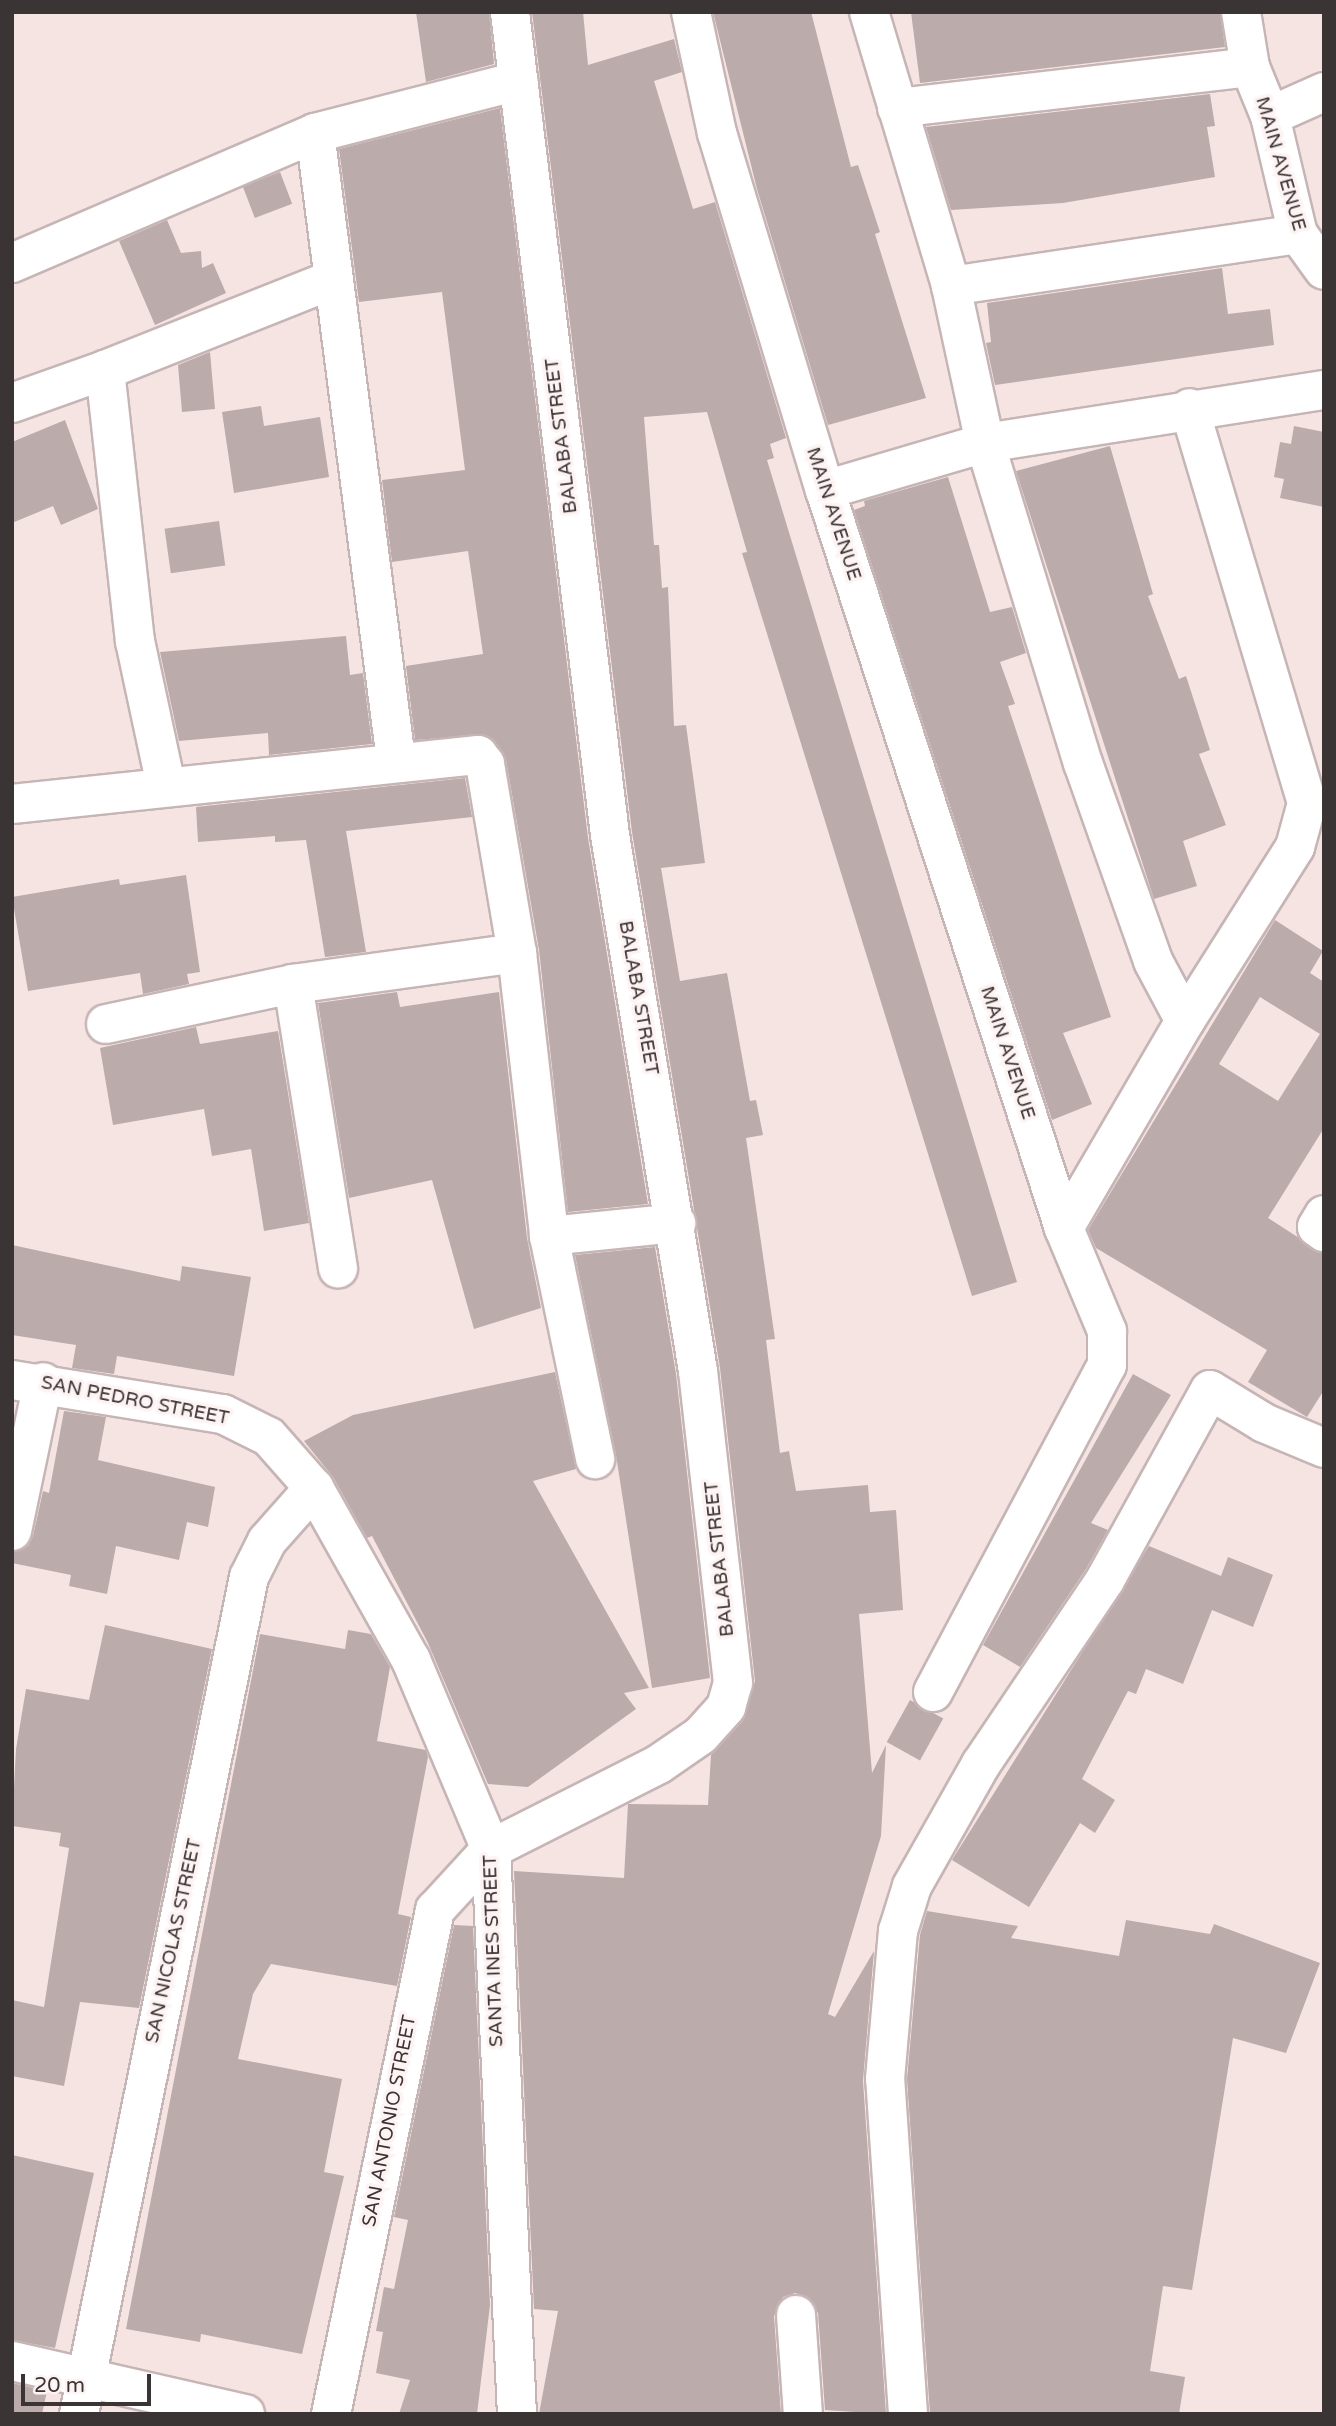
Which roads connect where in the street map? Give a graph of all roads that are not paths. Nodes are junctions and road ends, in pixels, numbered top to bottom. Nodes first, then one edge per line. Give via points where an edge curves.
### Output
1 (510, 12) edge
2 (691, 12) edge
3 (869, 12) edge
4 (1241, 12) edge
5 (1250, 67) junction
6 (518, 81) junction
7 (1324, 92) edge
8 (897, 108) junction
9 (1270, 116) junction
10 (315, 133) junction
11 (1298, 234) junction
12 (12, 263) edge
13 (1324, 270) edge
14 (334, 279) junction
15 (951, 286) junction
16 (105, 370) junction
17 (1324, 390) edge
18 (12, 403) edge
19 (1189, 408) junction
20 (985, 443) junction
21 (825, 489) junction
22 (396, 760) junction
23 (166, 786) junction
24 (12, 804) edge
25 (517, 953) junction
26 (293, 984) junction
27 (1185, 1021) junction
28 (106, 1024) dead end
29 (676, 1223) junction
30 (1064, 1228) junction
31 (549, 1236) junction
32 (338, 1268) dead end
33 (28, 1381) edge
34 (1324, 1448) edge
35 (595, 1459) dead end
36 (314, 1488) junction
37 (12, 1531) edge
38 (933, 1692) dead end
39 (491, 1850) junction
40 (796, 2315) dead end
41 (12, 2361) edge
42 (85, 2375) junction
43 (79, 2414) edge
44 (245, 2414) edge
45 (331, 2414) edge
46 (517, 2414) edge
47 (803, 2414) edge
48 (908, 2414) edge

1 - 6 street, BALABA STREET
2 - 21 street, MAIN AVENUE via 717,133
3 - 8 street
4 - 5 street, MAIN AVENUE
5 - 8 street
5 - 9 street, MAIN AVENUE
6 - 10 street
6 - 29 street, BALABA STREET via 610,835
7 - 9 street
8 - 15 street
9 - 11 street, MAIN AVENUE
10 - 12 street
10 - 14 street
11 - 13 street, MAIN AVENUE
11 - 15 street
14 - 16 street
14 - 22 street
15 - 20 street
16 - 18 street
16 - 23 street via 135,641
17 - 19 street
19 - 20 street
19 - 27 street via 1307,803 1295,848
20 - 21 street
20 - 27 street via 1083,762 1153,961
21 - 30 street, MAIN AVENUE
22 - 23 street
22 - 25 street via 470,754 485,764
23 - 24 street
25 - 26 street
25 - 31 street
26 - 28 street
26 - 32 street
27 - 30 street
29 - 31 street
29 - 39 street, BALABA STREET via 729,1634 733,1683 726,1707 701,1735 659,1764
30 - 38 street, MAIN AVENUE via 1107,1331 1107,1365
31 - 35 street
33 - 36 street, SAN PEDRO STREET via 223,1414 269,1437
33 - 37 street
34 - 48 street via 1264,1423 1210,1390 1105,1580 981,1764 912,1886 898,1931 885,2080
36 - 39 street, SANTA INES STREET via 411,1660
36 - 42 street, SAN NICOLAS STREET via 267,1541 249,1577
39 - 45 street, SAN ANTONIO STREET via 435,1910
39 - 46 street, SANTA INES STREET
40 - 47 street
41 - 42 street
42 - 43 street, SAN NICOLAS STREET
42 - 44 street

